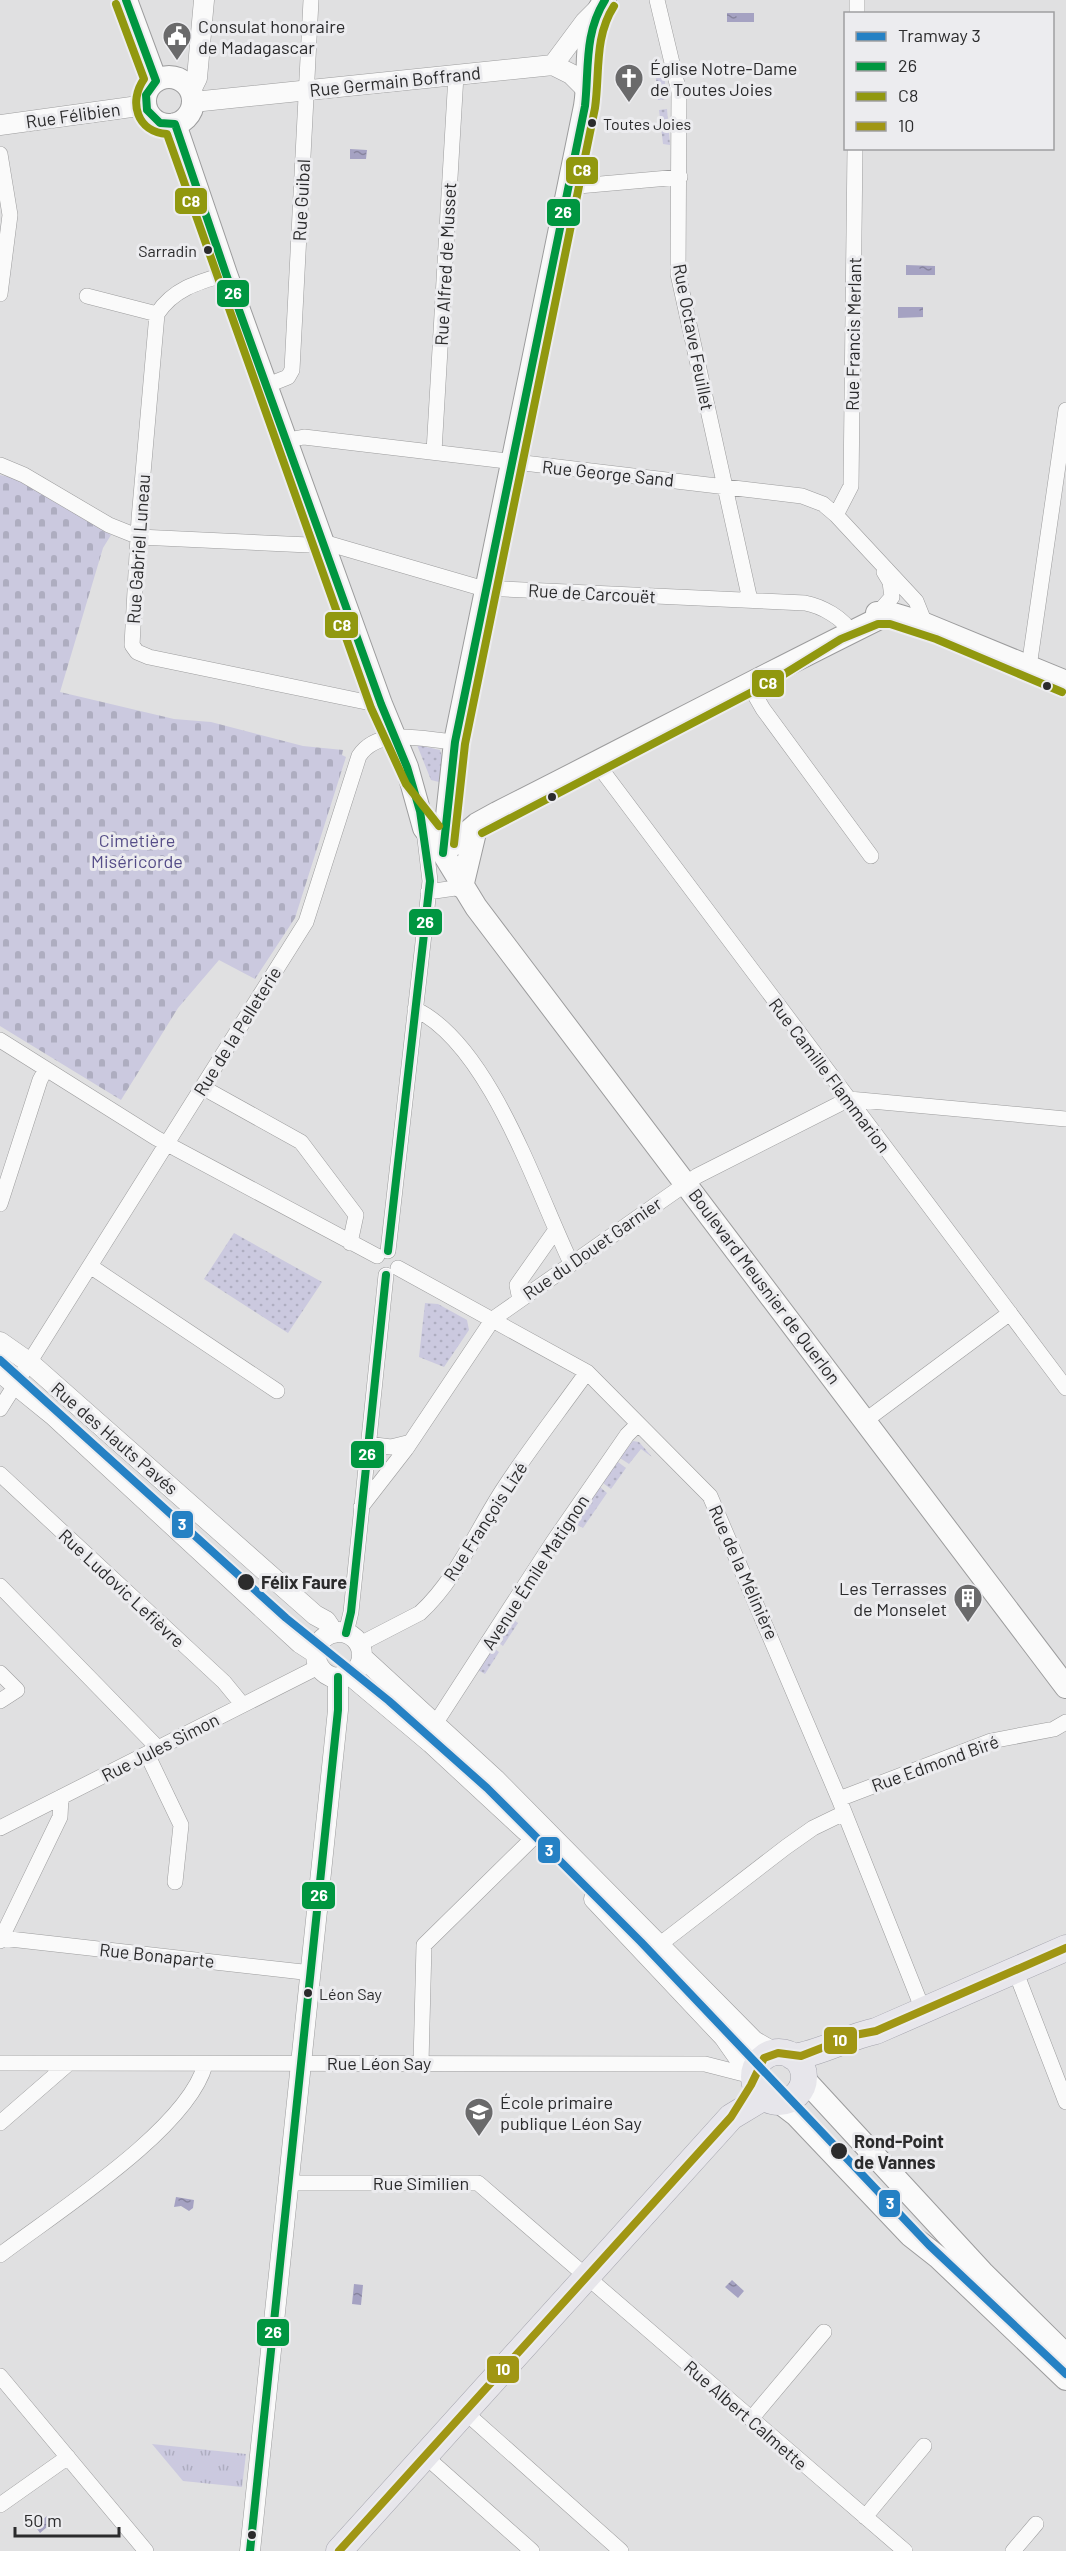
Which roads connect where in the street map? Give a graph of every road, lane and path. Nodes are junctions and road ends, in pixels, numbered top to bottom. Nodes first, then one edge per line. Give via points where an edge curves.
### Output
1 (126, 0) edge
2 (204, 0) edge
3 (311, 0) edge
4 (657, 0) edge
5 (602, 5) edge
6 (552, 65) junction
7 (456, 75) junction
8 (156, 81) junction
9 (306, 91) junction
10 (588, 91) junction
11 (192, 96) junction
12 (146, 105) junction
13 (175, 124) junction
14 (0, 125) edge
15 (855, 150) edge
16 (0, 154) edge
17 (680, 177) junction
18 (567, 187) junction
19 (226, 274) junction
20 (0, 294) edge
21 (87, 296) dead end
22 (157, 314) junction
23 (268, 385) junction
24 (1066, 410) edge
25 (288, 440) junction
26 (434, 452) junction
27 (513, 462) junction
28 (0, 465) edge
29 (725, 486) junction
30 (836, 515) junction
31 (139, 537) junction
32 (323, 542) junction
33 (871, 553) junction
34 (486, 588) junction
35 (750, 600) junction
36 (885, 610) junction
37 (920, 622) junction
38 (841, 629) junction
39 (1029, 667) junction
40 (1066, 682) edge
41 (748, 683) junction
42 (380, 702) junction
43 (394, 737) junction
44 (455, 742) junction
45 (595, 761) junction
46 (407, 767) junction
47 (447, 819) junction
48 (477, 824) junction
49 (424, 828) junction
50 (443, 853) junction
51 (871, 856) dead end
52 (429, 886) junction
53 (462, 887) junction
54 (415, 1009) junction
55 (0, 1040) edge
56 (46, 1069) junction
57 (202, 1087) junction
58 (849, 1099) junction
59 (1066, 1119) edge
60 (167, 1143) junction
61 (686, 1182) junction
62 (0, 1204) edge
63 (555, 1231) junction
64 (350, 1243) junction
65 (382, 1253) junction
66 (571, 1263) junction
67 (90, 1266) junction
68 (392, 1271) junction
69 (520, 1300) junction
70 (1010, 1313) junction
71 (493, 1319) junction
72 (0, 1342) edge
73 (0, 1372) edge
74 (587, 1372) junction
75 (22, 1375) junction
76 (1066, 1388) edge
77 (276, 1390) dead end
78 (0, 1409) edge
79 (866, 1420) junction
80 (638, 1424) junction
81 (407, 1443) junction
82 (367, 1444) junction
83 (0, 1474) edge
84 (361, 1507) junction
85 (0, 1586) edge
86 (351, 1642) junction
87 (318, 1660) junction
88 (0, 1673) edge
89 (344, 1676) junction
90 (1066, 1687) edge
91 (0, 1701) edge
92 (242, 1704) junction
93 (1066, 1722) edge
94 (435, 1724) junction
95 (152, 1751) junction
96 (61, 1797) junction
97 (842, 1806) junction
98 (0, 1828) edge
99 (533, 1838) junction
100 (175, 1882) dead end
101 (1, 1939) edge
102 (659, 1945) junction
103 (1066, 1948) edge
104 (1015, 1970) junction
105 (312, 1973) junction
106 (923, 2010) junction
107 (730, 2048) junction
108 (0, 2063) edge
109 (421, 2063) junction
110 (68, 2064) junction
111 (303, 2064) junction
112 (205, 2065) junction
113 (794, 2066) junction
114 (720, 2068) junction
115 (763, 2088) junction
116 (1066, 2102) edge
117 (0, 2123) edge
118 (291, 2183) junction
119 (0, 2254) edge
120 (587, 2278) junction
121 (824, 2332) dead end
122 (1066, 2355) edge
123 (0, 2376) edge
124 (1066, 2379) edge
125 (465, 2412) junction
126 (750, 2419) junction
127 (924, 2446) dead end
128 (425, 2456) junction
129 (68, 2457) junction
130 (0, 2505) edge
131 (865, 2517) junction
132 (1036, 2524) dead end
133 (146, 2551) edge
134 (250, 2551) edge
135 (339, 2551) edge
136 (532, 2551) edge
137 (621, 2551) edge
138 (905, 2551) edge
139 (1013, 2551) edge

1 - 8 main road
2 - 11 street
3 - 9 street, Rue Guibal
4 - 17 street, Rue Octave Feuillet via 679,83
5 - 6 street
5 - 10 main road via 588,41
6 - 7 street, Rue Germain Boffrand
6 - 10 street via 571,74
7 - 9 street, Rue Germain Boffrand
7 - 26 street, Rue Alfred de Musset
8 - 11 main road via 164,77 183,81
8 - 12 main road via 148,90
9 - 11 street, Rue Germain Boffrand
9 - 23 street, Rue Guibal via 292,370 288,377
10 - 18 main road
11 - 13 main road via 188,116
12 - 13 main road via 156,121
12 - 14 street, Rue Félibien
13 - 19 main road
15 - 30 street, Rue Francis Merlant via 851,486
16 - 20 street via 10,215
17 - 18 street
17 - 29 street, Rue Octave Feuillet via 678,268
18 - 27 main road
19 - 22 street via 175,292
19 - 23 main road
21 - 22 street
22 - 31 street, Rue Gabriel Luneau
23 - 25 main road
24 - 39 street
25 - 26 street, Rue George Sand via 304,438
25 - 32 main road
26 - 27 street, Rue George Sand
27 - 29 street, Rue George Sand
27 - 34 main road
28 - 31 street via 109,525
29 - 30 street, Rue George Sand via 802,496 823,504
29 - 35 street, Rue Octave Feuillet
30 - 33 street, Rue George Sand
31 - 32 street via 309,545
31 - 42 street, Rue Gabriel Luneau via 131,637 137,652
32 - 34 street, Rue de Carcouët
32 - 42 main road
33 - 36 street, Rue George Sand via 890,582 892,597
33 - 37 street, Rue George Sand via 915,601 922,616
34 - 35 street, Rue de Carcouët
34 - 44 main road
35 - 38 street, Rue de Carcouët via 816,605
36 - 37 main road
36 - 38 main road
37 - 39 main road
38 - 41 main road
39 - 40 main road
41 - 45 main road
41 - 51 street
42 - 43 main road
43 - 44 street, Rue de la Pelleterie
43 - 46 main road
43 - 57 street, Rue de la Pelleterie via 371,742 359,756 306,922
44 - 47 main road
45 - 48 main road
45 - 58 street, Rue Camille Flammarion
46 - 47 main road via 428,801
46 - 49 main road
47 - 48 main road
47 - 50 main road
48 - 50 main road
48 - 53 main road
49 - 50 main road, Boulevard Meusnier de Querlon
49 - 52 street
50 - 52 street
50 - 53 main road, Boulevard Meusnier de Querlon
52 - 53 street
52 - 54 street
53 - 61 main road, Boulevard Meusnier de Querlon
54 - 63 street via 434,1018 483,1078 508,1124
54 - 65 street
55 - 56 street
56 - 60 street
56 - 62 street
57 - 60 street, Rue de la Pelleterie
57 - 64 street via 301,1142 356,1215
58 - 59 street
58 - 61 street, Rue du Douet Garnier
58 - 70 street, Rue Camille Flammarion
60 - 64 street
60 - 67 street, Rue de la Pelleterie
61 - 66 street, Rue du Douet Garnier
61 - 79 main road, Boulevard Meusnier de Querlon
63 - 66 street
63 - 69 street via 517,1285
64 - 65 street
65 - 68 street via 397,1255
65 - 68 street via 375,1266 379,1272
66 - 69 street, Rue du Douet Garnier
67 - 75 street, Rue de la Pelleterie
67 - 77 street
68 - 71 street, Rue de la Mélinière
68 - 82 street
69 - 71 street, Rue du Douet Garnier
70 - 76 street, Rue Camille Flammarion
70 - 79 street
71 - 74 street, Rue de la Mélinière
71 - 81 street
72 - 75 street, Rue des Hauts Pavés
73 - 75 street, Rue des Hauts Pavés
74 - 80 street, Rue de la Mélinière
74 - 86 street, Rue François Lizé via 504,1487 455,1570 428,1606
75 - 78 street, Rue de la Pelleterie
75 - 86 street, Rue des Hauts Pavés
75 - 87 street, Rue des Hauts Pavés via 53,1415
79 - 90 main road, Boulevard Meusnier de Querlon
80 - 94 street, Avenue Émile Matignon via 553,1542
80 - 97 street, Rue de la Mélinière via 710,1496
81 - 82 street via 391,1447
81 - 84 street
82 - 84 street
83 - 92 street, Rue Ludovic Lefièvre via 224,1682
84 - 86 street
85 - 95 street
86 - 87 street via 322,1640
86 - 89 street via 358,1668
86 - 94 street, Rue des Hauts Pavés
87 - 89 street via 326,1673
87 - 92 street, Rue Jules Simon
88 - 91 street via 17,1690
89 - 99 street via 431,1743
89 - 105 street
92 - 95 street, Rue Jules Simon
93 - 97 street, Rue Edmond Biré via 1054,1729 991,1741
94 - 102 street, Rue des Hauts Pavés
95 - 96 street, Rue Jules Simon
95 - 100 street via 181,1825
96 - 98 street, Rue Jules Simon
96 - 101 street via 60,1817
97 - 102 street, Rue Edmond Biré
97 - 106 street, Rue de la Mélinière
99 - 107 street via 610,1915
99 - 109 street via 424,1945
101 - 105 street, Rue Bonaparte
102 - 113 street, Rue des Hauts Pavés via 754,2041
103 - 104 main road
104 - 106 main road
104 - 116 street
105 - 111 street
106 - 113 main road
107 - 114 street
107 - 115 street
108 - 110 street, Rue Léon Say
109 - 111 street, Rue Léon Say
109 - 114 street, Rue Léon Say via 705,2064
110 - 112 street, Rue Léon Say
110 - 117 street
111 - 112 street, Rue Léon Say
111 - 118 street
112 - 119 street via 198,2082 156,2136
113 - 115 main road via 760,2061
113 - 115 main road via 794,2097
113 - 122 main road via 982,2272
114 - 115 street, Rue Léon Say via 744,2074
115 - 120 main road via 732,2117
115 - 124 main road via 796,2115 907,2231
118 - 120 street, Rue Similien via 478,2183
118 - 134 street
120 - 125 main road
120 - 126 street, Rue Albert Calmette
121 - 126 street
123 - 129 street
125 - 128 main road
125 - 137 street
126 - 131 street, Rue Albert Calmette
127 - 131 street
128 - 135 main road
128 - 136 street
129 - 130 street
129 - 133 street
131 - 138 street, Rue Albert Calmette
132 - 139 street

